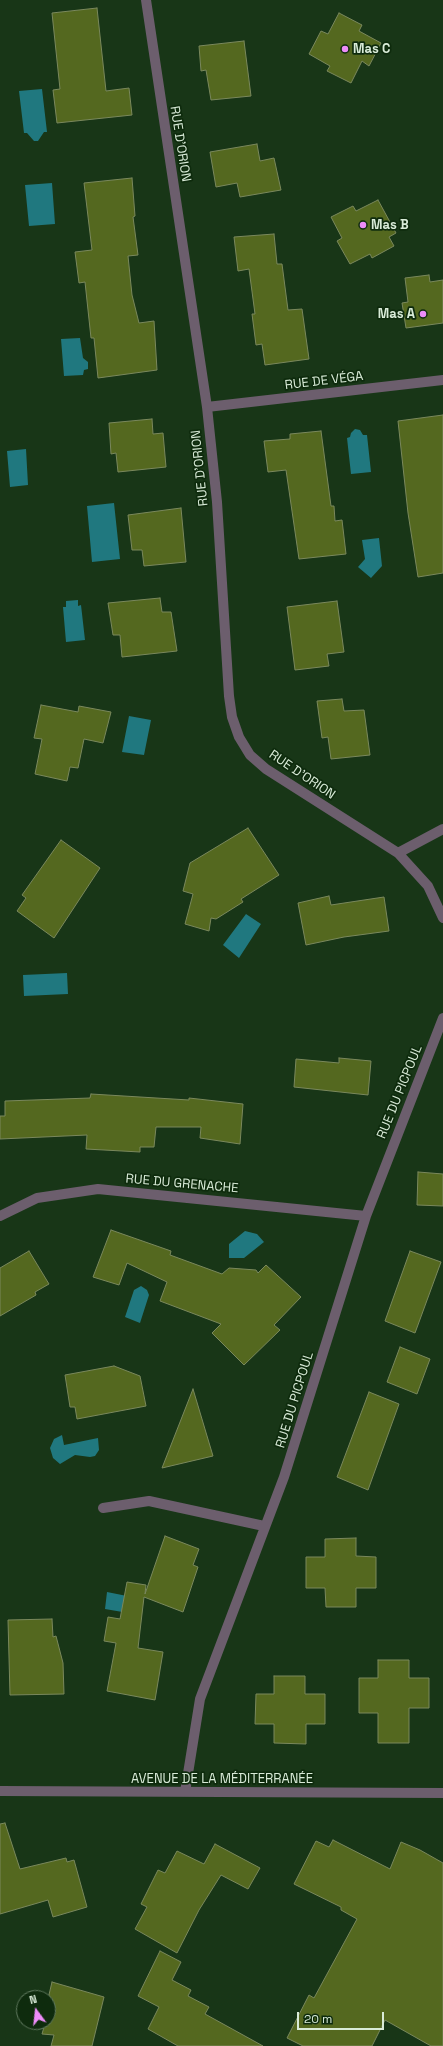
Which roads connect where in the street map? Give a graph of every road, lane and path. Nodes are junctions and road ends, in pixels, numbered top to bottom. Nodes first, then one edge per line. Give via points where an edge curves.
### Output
1 (146, 0) edge
2 (443, 380) edge
3 (207, 407) junction
4 (443, 829) edge
5 (398, 853) junction
6 (443, 918) edge
7 (443, 1018) edge
8 (0, 1216) edge
9 (366, 1216) junction
10 (103, 1508) dead end
11 (264, 1526) junction
12 (0, 1791) edge
13 (185, 1792) junction
14 (443, 1793) edge

1 - 3 street, RUE D'ORION
2 - 3 street, RUE DE VÉGA
3 - 5 street, RUE D'ORION via 217,502 229,696 238,737 250,755 266,769
4 - 5 street
5 - 6 street via 428,886
7 - 9 street, RUE DU PICPOUL
8 - 9 street, RUE DU GRENACHE via 37,1198 98,1189
9 - 11 street, RUE DU PICPOUL via 284,1477
10 - 11 street via 149,1501
11 - 13 street, RUE DU PICPOUL via 200,1699
12 - 13 street, AVENUE DE LA MÉDITERRANÉE
13 - 14 street, AVENUE DE LA MÉDITERRANÉE

